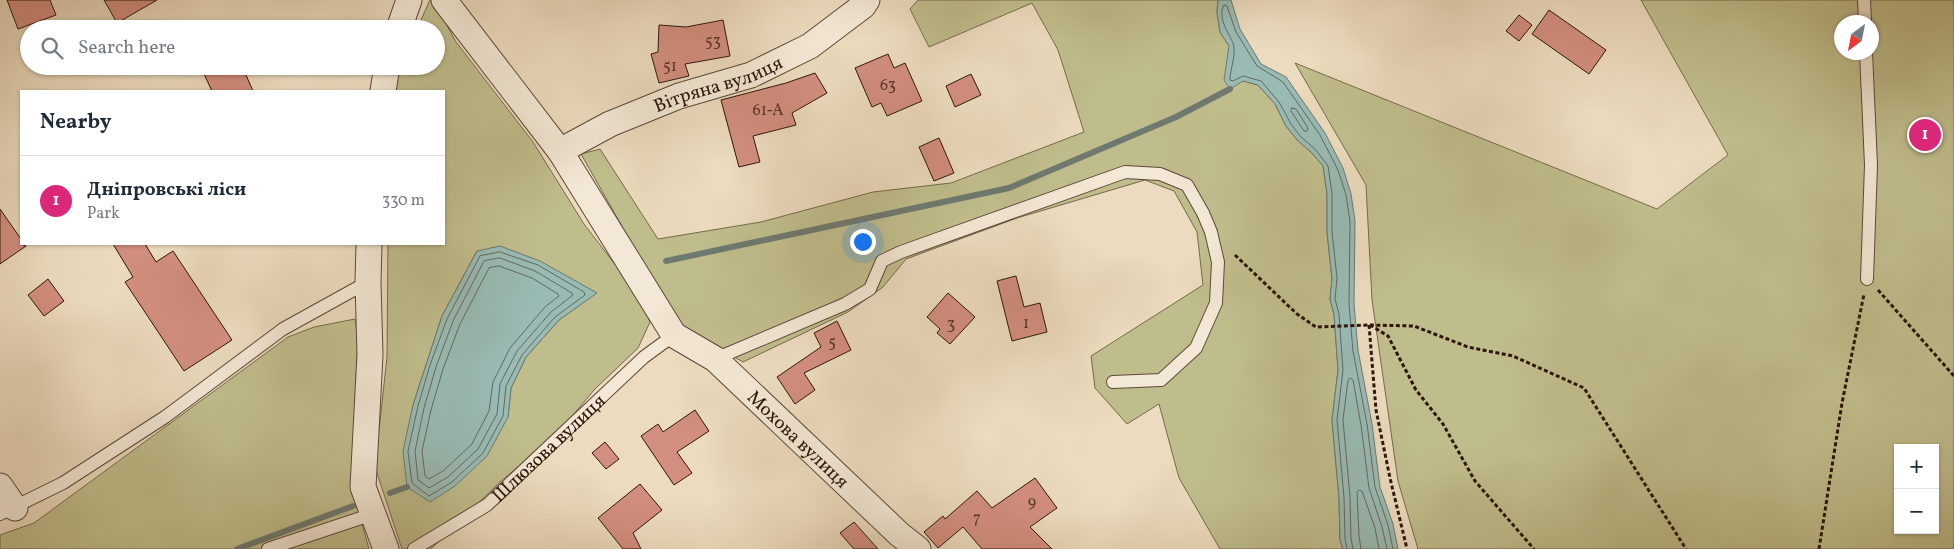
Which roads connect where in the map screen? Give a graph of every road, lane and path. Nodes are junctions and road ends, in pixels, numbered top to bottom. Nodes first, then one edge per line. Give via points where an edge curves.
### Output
1 (409, 0) edge
2 (444, 0) edge
3 (867, 0) edge
4 (1864, 0) edge
5 (1865, 15) edge
6 (402, 20) edge
7 (1866, 60) edge
8 (386, 75) edge
9 (383, 90) edge
10 (560, 151) junction
11 (1211, 232) junction
12 (369, 245) edge
13 (1867, 279) junction
14 (368, 282) junction
15 (1369, 325) junction
16 (674, 335) junction
17 (715, 359) junction
18 (1954, 376) edge
19 (1113, 382) dead end
20 (0, 486) edge
21 (8, 511) edge
22 (373, 514) junction
23 (268, 549) edge
24 (386, 549) edge
25 (414, 549) edge
26 (918, 549) edge
27 (1407, 549) edge
28 (1534, 549) edge
29 (1686, 549) edge
30 (1819, 549) edge

1 - 6 street
2 - 10 street
3 - 10 street, Вітряна вулиця via 810,46 751,75 679,96 610,124
4 - 5 lane
7 - 13 lane via 1871,165
8 - 9 street
10 - 16 street
11 - 15 path via 1297,314 1316,327
11 - 17 lane via 1187,185 1160,174 1126,172 882,261 870,289 845,304
11 - 19 lane via 1218,262 1216,304 1196,348 1161,380
12 - 14 street
13 - 18 path
13 - 30 path via 1842,403
14 - 21 lane via 283,329 164,417 63,483
14 - 22 street via 370,355 363,487
15 - 27 path via 1376,410
15 - 28 path via 1388,336 1416,390 1443,424 1475,481
15 - 29 path via 1414,326 1468,347 1513,356 1584,388
16 - 17 street, Мохова вулиця
16 - 25 lane, Шлюзова вулиця via 644,357 487,505
17 - 26 street, Мохова вулиця
20 - 21 street
22 - 23 lane
22 - 24 street

